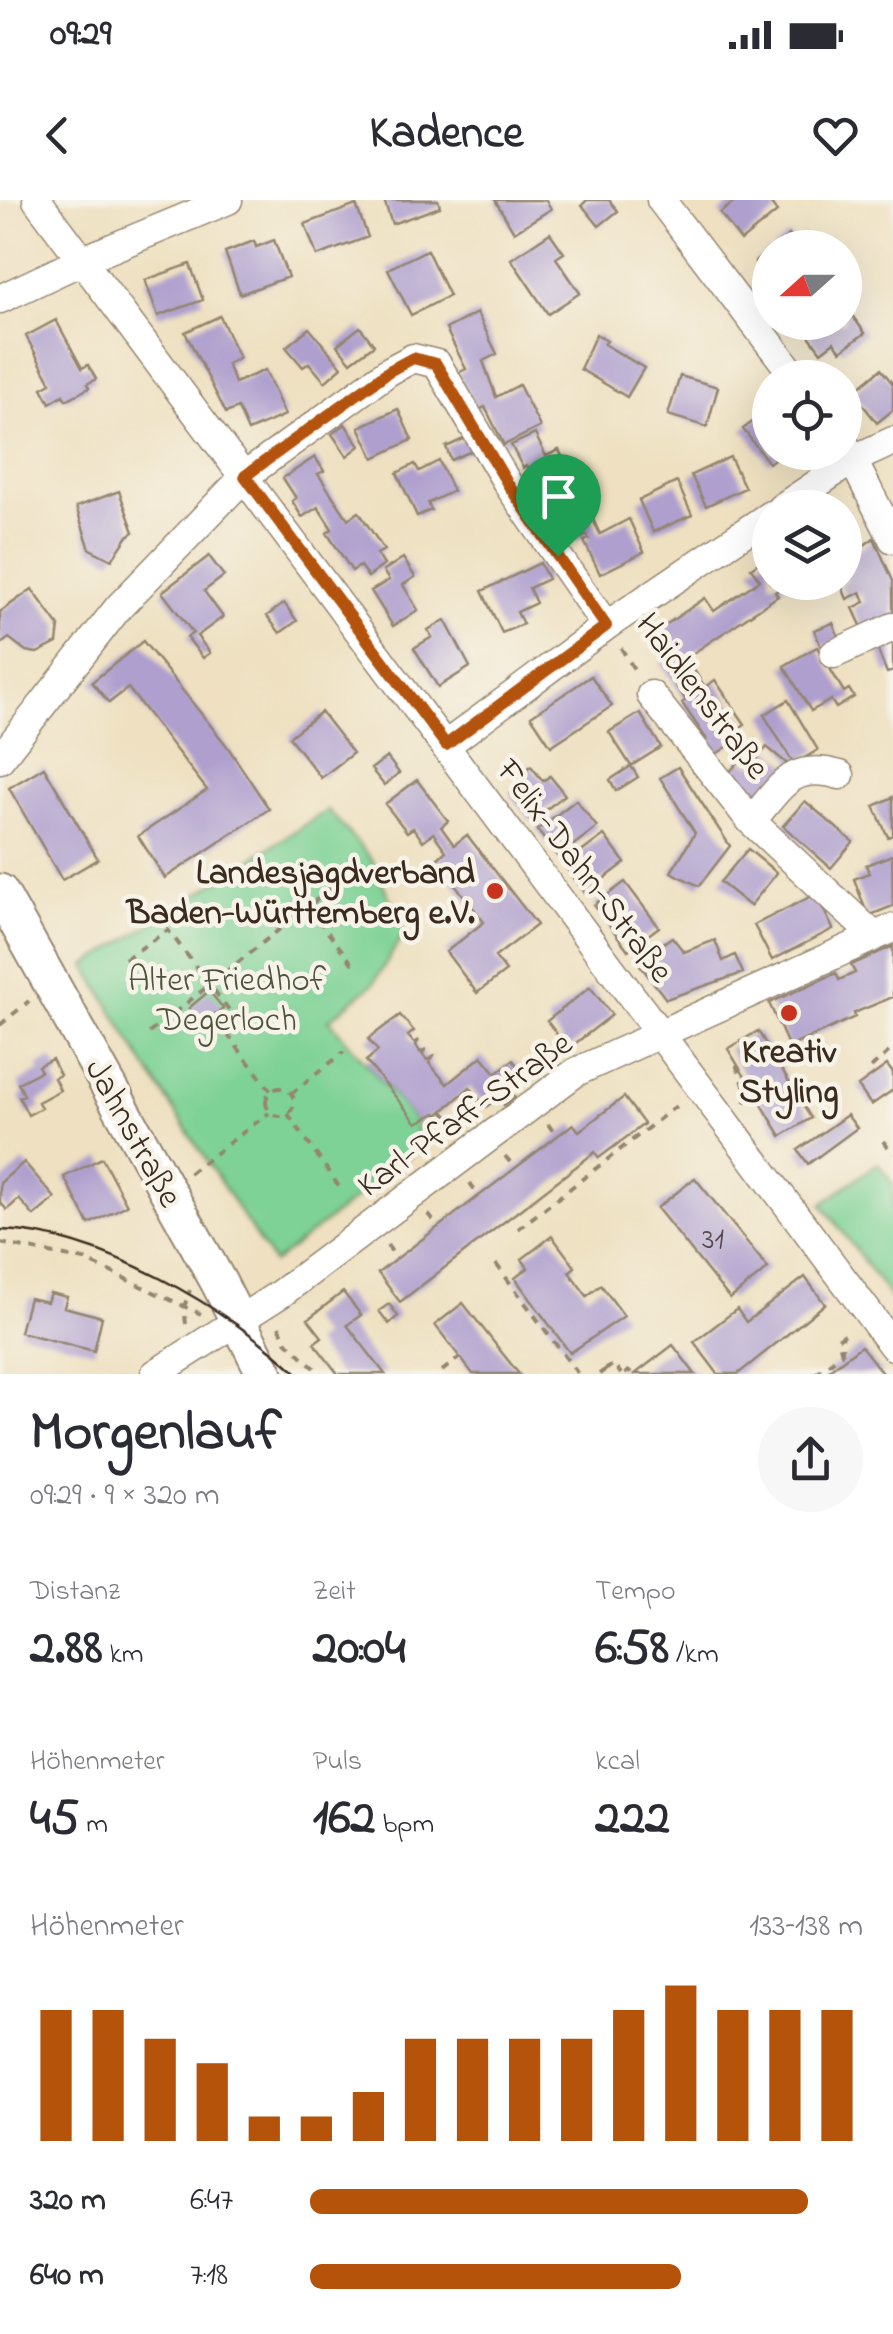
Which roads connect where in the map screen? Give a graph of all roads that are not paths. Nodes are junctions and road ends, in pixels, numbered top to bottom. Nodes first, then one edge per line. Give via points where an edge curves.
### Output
1 (37, 200) edge
2 (228, 200) edge
3 (661, 200) edge
4 (82, 260) junction
5 (0, 299) edge
6 (782, 360) edge
7 (893, 441) edge
8 (862, 449) edge
9 (828, 470) edge
10 (859, 470) edge
11 (245, 476) junction
12 (803, 490) edge
13 (752, 527) edge
14 (893, 539) edge
15 (606, 626) junction
16 (893, 627) edge
17 (834, 654) dead end
18 (651, 694) road end
19 (446, 745) junction
20 (0, 759) edge
21 (840, 775) dead end
22 (751, 820) junction
23 (0, 892) edge
24 (883, 932) edge
25 (660, 1032) junction
26 (238, 1321) junction
27 (893, 1346) edge
28 (155, 1374) edge
29 (265, 1374) edge

1 - 4 street, Felix-Dahn-Straße
2 - 4 street
3 - 6 street
4 - 5 street
4 - 11 street, Felix-Dahn-Straße
7 - 8 street
9 - 12 street
10 - 14 street
11 - 15 street, Haidlenstraße via 389,371 413,358 436,364 509,486
11 - 19 street, Felix-Dahn-Straße
11 - 20 street, Haidlenstraße via 118,608
13 - 15 street
15 - 19 street
16 - 17 street
18 - 22 street, Haidlenstraße
19 - 25 street, Felix-Dahn-Straße
21 - 22 street via 795,773
22 - 24 street, Haidlenstraße
23 - 26 main road, Jahnstraße
24 - 25 street, Karl-Pfaff-Straße
25 - 26 street, Karl-Pfaff-Straße via 576,1072
25 - 27 street, Felix-Dahn-Straße
26 - 28 street, Karl-Pfaff-Straße
26 - 29 main road, Jahnstraße

